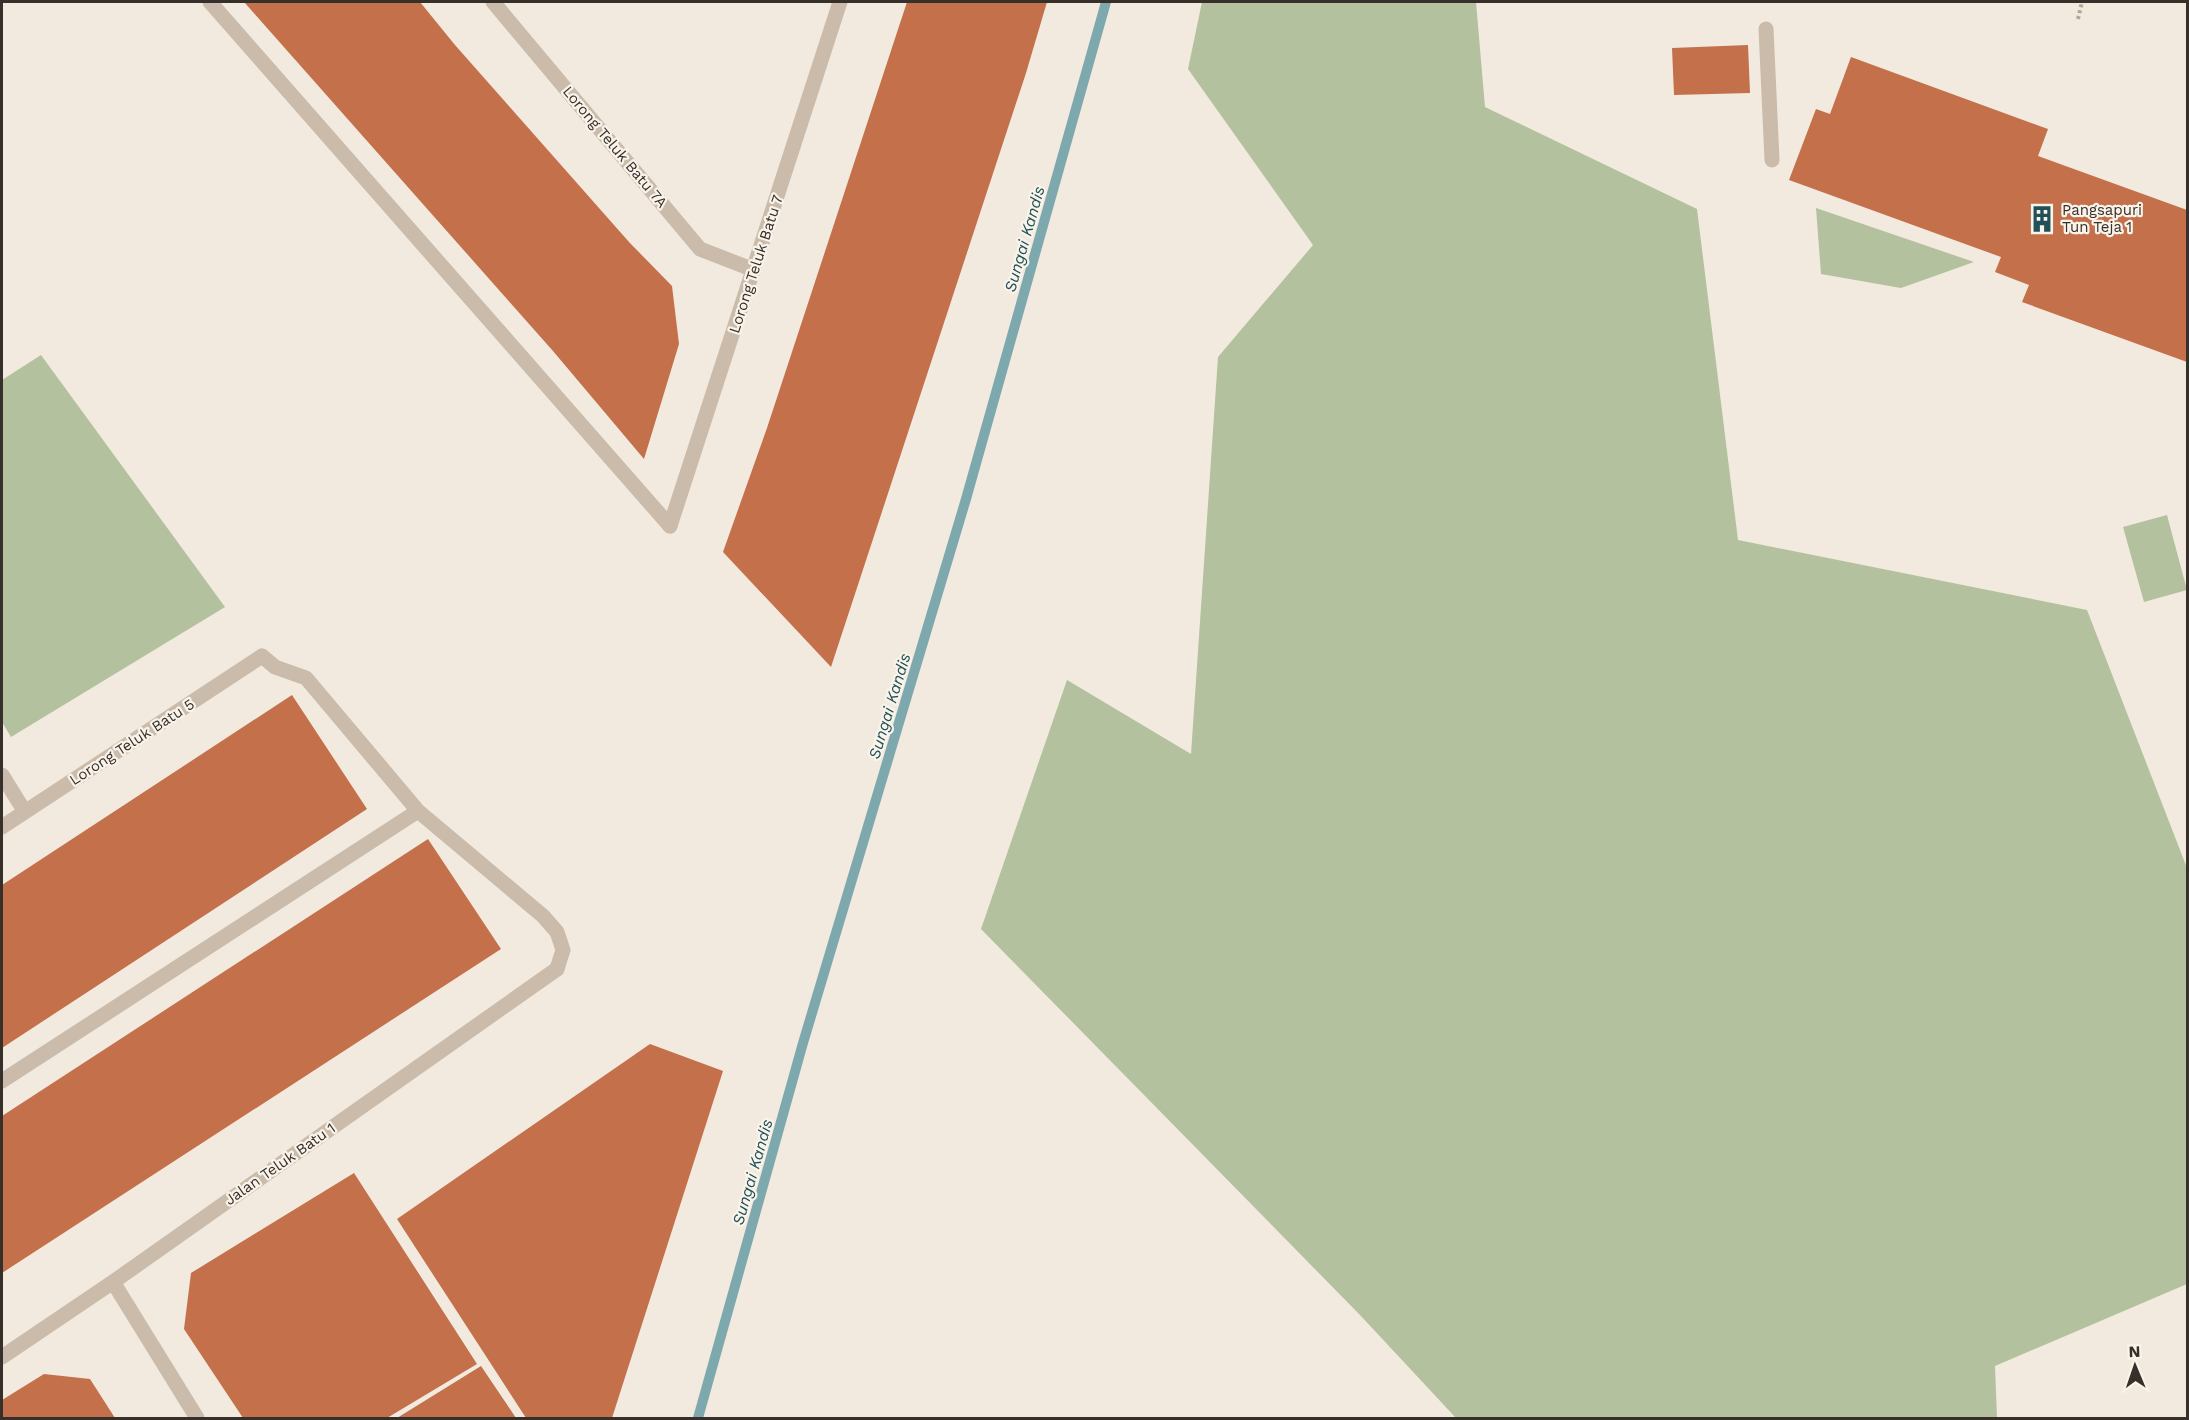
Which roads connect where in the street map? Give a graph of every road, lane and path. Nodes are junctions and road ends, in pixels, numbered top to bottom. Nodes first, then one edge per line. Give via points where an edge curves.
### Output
1 (210, 2) edge
2 (493, 2) edge
3 (840, 2) edge
4 (2082, 2) edge
5 (2079, 19) dead end
6 (1766, 28) dead end
7 (1772, 160) dead end
8 (754, 270) junction
9 (2, 775) edge
10 (418, 811) junction
11 (25, 812) junction
12 (2, 827) edge
13 (2, 1082) edge
14 (113, 1282) junction
15 (2, 1357) edge
16 (197, 1419) edge

1 - 8 street, Lorong Teluk Batu 7 via 670,526
2 - 8 street, Lorong Teluk Batu 7A via 700,249
3 - 8 street, Lorong Teluk Batu 7
4 - 5 path
6 - 7 street
9 - 11 street
10 - 11 street, Lorong Teluk Batu 5 via 306,678 275,668 262,656
10 - 13 street
10 - 14 street, Jalan Teluk Batu 1 via 550,924 563,950 557,969
11 - 12 street, Lorong Teluk Batu 5
14 - 15 street, Jalan Teluk Batu 1
14 - 16 street

